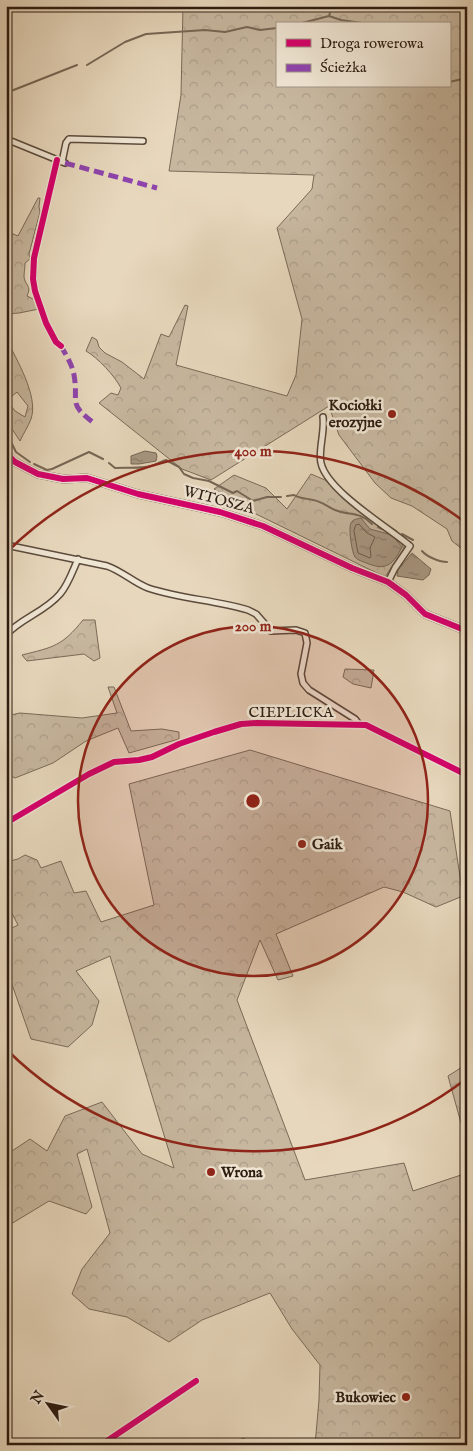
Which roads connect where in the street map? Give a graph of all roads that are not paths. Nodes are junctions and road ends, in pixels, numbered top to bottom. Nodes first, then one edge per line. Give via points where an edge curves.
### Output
1 (6, 139) edge
2 (143, 141) dead end
3 (61, 162) junction
4 (61, 346) dead end
5 (324, 417) dead end
6 (6, 453) edge
7 (6, 545) edge
8 (78, 559) junction
9 (388, 582) junction
10 (467, 630) edge
11 (6, 635) edge
12 (359, 724) junction
13 (467, 774) edge
14 (6, 823) edge
15 (196, 1381) dead end
16 (101, 1445) edge

1 - 3 street
2 - 3 street via 69,139
3 - 4 street via 34,258 33,279 46,323
5 - 9 street via 320,458 325,473 359,507 410,546
6 - 9 street, WITOSZA via 15,462 38,474 64,479 87,478 263,526
7 - 8 street
8 - 11 street via 60,595
8 - 12 street via 116,569 142,585 165,593 248,610 271,631 305,633 303,682 309,690
9 - 10 street, WITOSZA via 425,614
12 - 13 street, CIEPLICKA via 376,729
12 - 14 street, CIEPLICKA via 241,724 179,744 152,757 105,765
15 - 16 street

